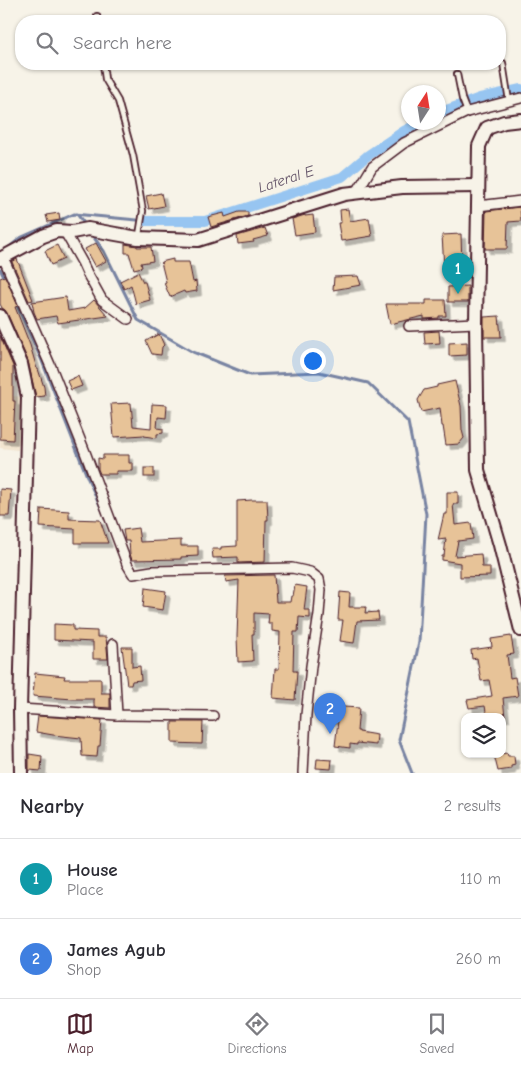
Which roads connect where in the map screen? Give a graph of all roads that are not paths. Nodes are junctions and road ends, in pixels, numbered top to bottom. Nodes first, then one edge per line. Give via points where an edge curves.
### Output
1 (104, 70) edge
2 (504, 70) edge
3 (457, 74) dead end
4 (521, 98) edge
5 (508, 99) junction
6 (467, 110) junction
7 (521, 120) edge
8 (478, 186) junction
9 (357, 192) junction
10 (521, 201) edge
11 (478, 206) junction
12 (68, 232) junction
13 (138, 238) junction
14 (1, 258) edge
15 (0, 316) edge
16 (128, 319) dead end
17 (476, 323) junction
18 (409, 326) dead end
19 (521, 630) edge
20 (113, 644) dead end
21 (20, 709) junction
22 (117, 715) junction
23 (213, 716) dead end
24 (21, 773) edge
25 (303, 773) edge

1 - 13 lane via 105,79 118,101 133,155 143,211
2 - 5 lane
3 - 6 lane
4 - 5 street
5 - 6 street
6 - 9 street via 404,143 372,167
7 - 8 street via 487,128 479,146
8 - 9 street via 402,187
8 - 11 street
9 - 13 street via 198,240
10 - 11 street
11 - 17 street
12 - 13 street via 88,229
12 - 14 street via 56,231 43,236
12 - 16 street via 102,300
14 - 25 street via 51,367 127,564 134,574 292,568 310,572 319,580 321,590 306,715
15 - 21 street via 22,364 28,397
17 - 18 street
17 - 19 street via 478,470
20 - 22 street
21 - 22 street
21 - 24 street
22 - 23 street

